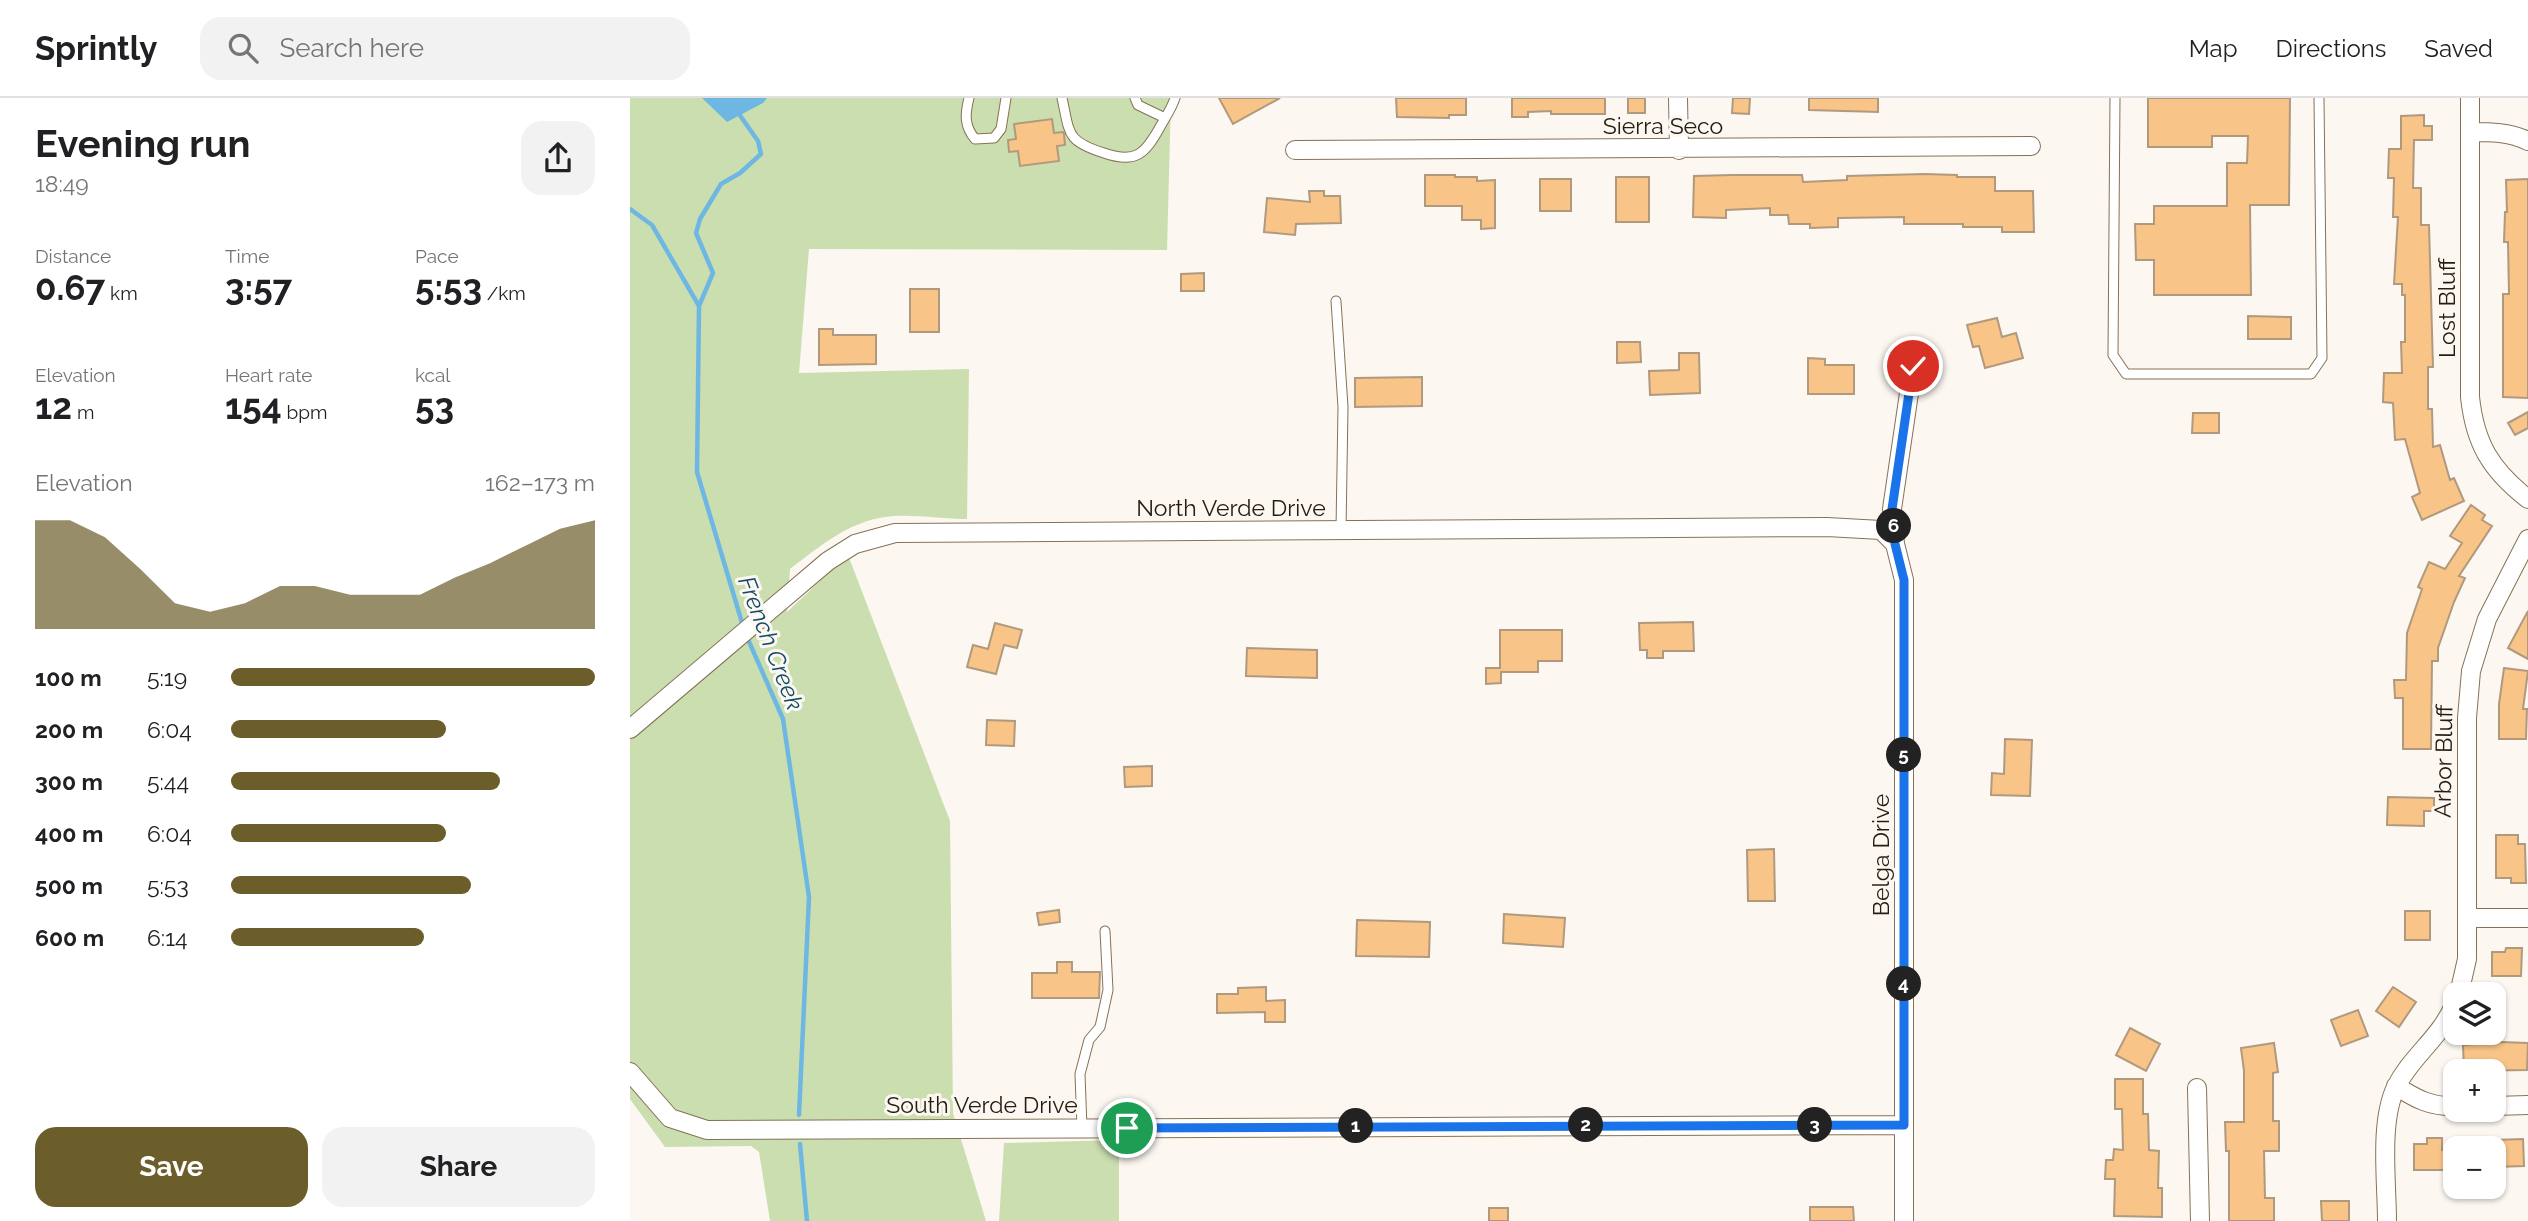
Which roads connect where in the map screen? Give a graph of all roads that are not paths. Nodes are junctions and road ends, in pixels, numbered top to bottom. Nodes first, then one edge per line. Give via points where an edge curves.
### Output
1 (969, 98) edge
2 (1006, 98) edge
3 (1062, 98) edge
4 (1135, 98) edge
5 (1175, 98) edge
6 (1678, 98) edge
7 (2115, 98) edge
8 (2319, 98) edge
9 (2470, 98) edge
10 (1165, 118) junction
11 (2470, 132) junction
12 (2528, 141) edge
13 (2031, 146) dead end
14 (1295, 150) dead end
15 (1679, 150) junction
16 (1336, 302) dead end
17 (1913, 366) dead end
18 (2528, 499) edge
19 (1340, 530) junction
20 (2528, 540) edge
21 (1895, 544) junction
22 (630, 729) edge
23 (2467, 918) junction
24 (2528, 918) edge
25 (1105, 931) dead end
26 (2461, 982) edge
27 (2443, 1024) edge
28 (630, 1072) edge
29 (2396, 1086) junction
30 (2197, 1088) dead end
31 (2443, 1105) edge
32 (2528, 1105) edge
33 (2506, 1106) edge
34 (1904, 1125) junction
35 (1082, 1128) junction
36 (1904, 1221) edge
37 (2200, 1221) edge
38 (2387, 1221) edge

1 - 2 lane via 965,117 969,132 975,139 985,140 1001,129
3 - 10 lane via 1077,143 1121,159 1148,148
4 - 10 lane via 1138,105
5 - 10 lane
6 - 15 street
7 - 8 lane via 2113,355 2126,374 2311,374 2322,358
9 - 11 street, Lost Bluff
11 - 12 street via 2497,132
11 - 18 street, Lost Bluff via 2473,419 2492,465
13 - 15 street, Sierra Seco
14 - 15 street, Sierra Seco
16 - 19 lane via 1343,407
17 - 21 street, Belga Drive via 1892,509
19 - 21 street, North Verde Drive via 1827,527 1881,530
19 - 22 street, North Verde Drive via 895,533 855,544 828,561
20 - 23 street, Arbor Bluff via 2487,619 2471,671
21 - 34 street, Belga Drive via 1904,580
23 - 24 street
23 - 26 street, Arbor Bluff
25 - 35 lane via 1108,990 1100,1027 1090,1040 1080,1074
27 - 29 street
28 - 35 street, South Verde Drive via 670,1118 707,1130
29 - 31 street via 2422,1102
29 - 38 street via 2388,1112
30 - 37 street
32 - 33 street
34 - 35 street, South Verde Drive
34 - 36 street, Belga Drive

